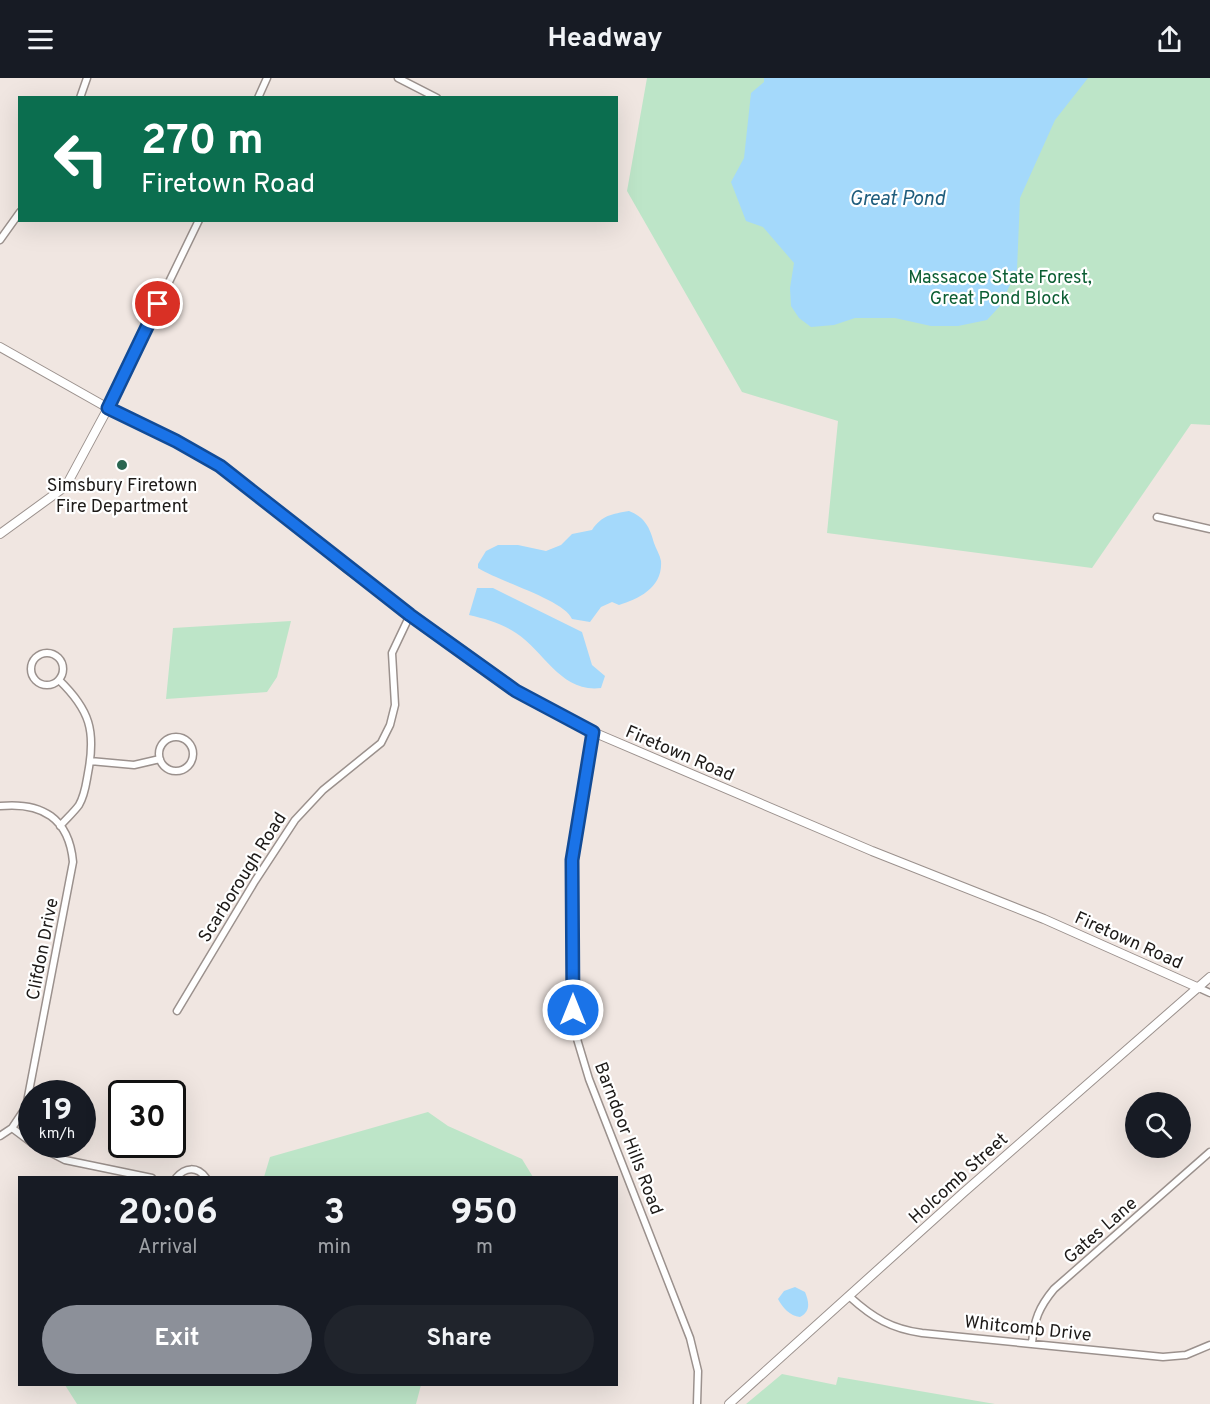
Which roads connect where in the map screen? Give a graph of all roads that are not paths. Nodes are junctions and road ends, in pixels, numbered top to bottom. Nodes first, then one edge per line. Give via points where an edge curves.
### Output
1 (87, 78) edge
2 (267, 78) edge
3 (398, 78) edge
4 (81, 96) edge
5 (259, 96) edge
6 (433, 96) edge
7 (18, 215) edge
8 (198, 222) edge
9 (0, 240) edge
10 (0, 347) edge
11 (108, 408) junction
12 (1157, 517) dead end
13 (1210, 529) edge
14 (0, 534) edge
15 (410, 615) junction
16 (59, 680) junction
17 (593, 732) junction
18 (160, 759) junction
19 (90, 761) junction
20 (0, 806) edge
21 (60, 826) junction
22 (1210, 977) edge
23 (1199, 988) junction
24 (1210, 993) edge
25 (177, 1011) dead end
26 (12, 1128) junction
27 (18, 1133) edge
28 (0, 1136) edge
29 (1210, 1152) edge
30 (63, 1158) edge
31 (142, 1176) edge
32 (178, 1176) edge
33 (204, 1176) edge
34 (850, 1297) junction
35 (1032, 1343) junction
36 (1210, 1345) edge
37 (697, 1404) edge
38 (729, 1404) edge

1 - 4 street
2 - 5 street
3 - 6 street
7 - 9 street
8 - 11 street
10 - 11 street, Firetown Road
11 - 14 street via 66,486
11 - 15 street, Firetown Road via 220,466
12 - 13 street
15 - 17 street, Firetown Road via 516,691
15 - 25 street, Scarborough Road via 392,653 395,705 381,743 323,790 294,820
16 - 16 street via 49,685 38,683 32,674 35,658 43,653 58,657 63,666
16 - 19 street via 87,715 92,737
17 - 23 street, Firetown Road via 872,851 1044,919
17 - 37 street, Barndoor Hills Road via 572,860 574,1029 589,1079 690,1338 698,1371
18 - 18 street via 171,770 181,770 192,759 192,748 184,739 173,737 160,748
18 - 19 street via 134,765
19 - 21 street via 84,796
20 - 21 street, Clifdon Drive via 19,804 42,809
21 - 26 street, Clifdon Drive via 68,836 73,862 29,1092 20,1120
22 - 23 street, Holcomb Street
23 - 24 street, Firetown Road
23 - 34 street, Holcomb Street
26 - 27 street
26 - 28 street, Clifdon Drive
29 - 35 street, Gates Lane via 1054,1289 1035,1318
30 - 31 street
32 - 33 street via 191,1169
34 - 35 street, Whitcomb Drive via 873,1318 909,1331
34 - 38 street, Holcomb Street
35 - 36 street, Whitcomb Drive via 1163,1357 1186,1355

